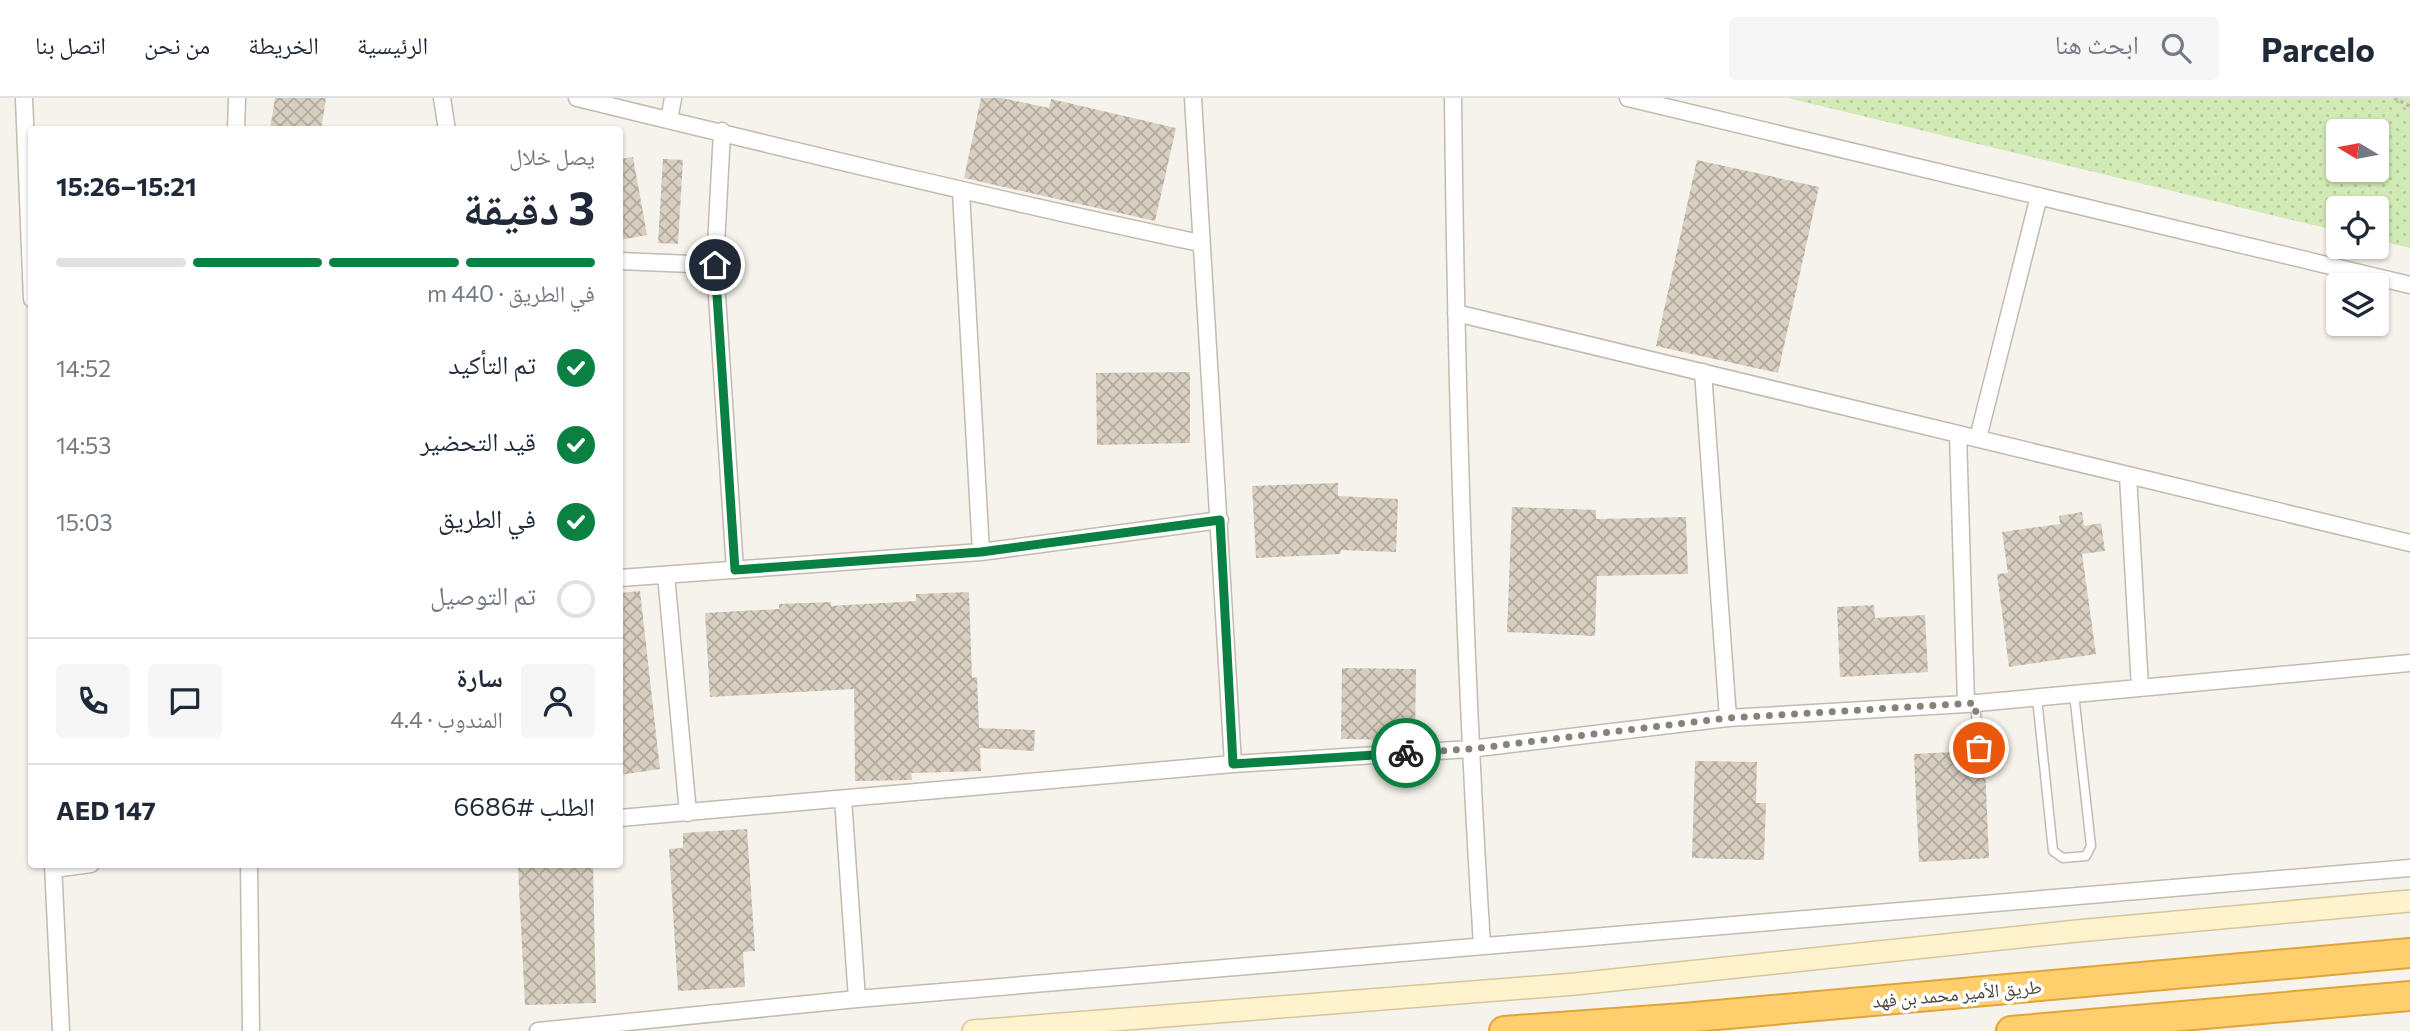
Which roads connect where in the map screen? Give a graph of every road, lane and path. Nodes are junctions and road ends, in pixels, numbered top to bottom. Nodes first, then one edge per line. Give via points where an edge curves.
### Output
1 (24, 98) edge
2 (237, 98) edge
3 (442, 98) edge
4 (577, 98) edge
5 (673, 98) edge
6 (1193, 98) edge
7 (1453, 98) edge
8 (1628, 98) edge
9 (2394, 98) edge
10 (2410, 106) edge
11 (669, 120) junction
12 (236, 126) edge
13 (446, 126) edge
14 (722, 131) junction
15 (961, 192) junction
16 (2039, 196) junction
17 (28, 198) edge
18 (1200, 243) junction
19 (623, 261) edge
20 (715, 265) junction
21 (2410, 285) edge
22 (1456, 313) junction
23 (1703, 372) junction
24 (1958, 434) junction
25 (1978, 438) junction
26 (2128, 475) junction
27 (1220, 520) junction
28 (2410, 543) edge
29 (981, 552) junction
30 (735, 570) junction
31 (666, 575) junction
32 (623, 578) edge
33 (2410, 663) edge
34 (2140, 688) junction
35 (2074, 694) junction
36 (2037, 698) junction
37 (1971, 704) junction
38 (1728, 718) junction
39 (1979, 748) dead end
40 (1470, 749) junction
41 (1233, 764) junction
42 (843, 799) junction
43 (688, 813) junction
44 (623, 818) edge
45 (53, 868) edge
46 (250, 868) edge
47 (2410, 868) edge
48 (2410, 901) edge
49 (1482, 945) junction
50 (2410, 953) edge
51 (2410, 996) edge
52 (858, 999) junction
53 (61, 1031) edge
54 (251, 1031) edge
55 (538, 1031) edge
56 (973, 1031) edge
57 (1504, 1031) edge
58 (2011, 1031) edge

1 - 17 street
2 - 12 street
3 - 13 street
4 - 11 street
5 - 11 street
6 - 18 street
7 - 22 street
8 - 16 street
9 - 10 path
11 - 14 street
14 - 15 street
14 - 20 street
15 - 18 street
15 - 29 street
16 - 21 street
16 - 25 street
18 - 27 street
19 - 20 street
20 - 30 street
22 - 23 street
22 - 40 street
23 - 24 street
23 - 38 street
24 - 25 street
24 - 37 street
25 - 26 street
26 - 28 street
26 - 34 street
27 - 29 street
27 - 41 street
29 - 30 street
30 - 31 street
31 - 32 street
31 - 43 street
33 - 34 street
34 - 35 street
35 - 36 street
35 - 36 lane via 2091,846 2086,856 2063,858 2053,851
36 - 37 street
37 - 38 street
37 - 39 lane
38 - 40 street
40 - 41 street
40 - 49 street
41 - 42 street
42 - 43 street
42 - 52 street
43 - 44 street
45 - 53 street
46 - 54 street
47 - 49 street
48 - 56 main road via 1575,984
49 - 52 street
50 - 57 highway, طريق الأمير محمد بن فهد
51 - 58 highway
52 - 55 street

